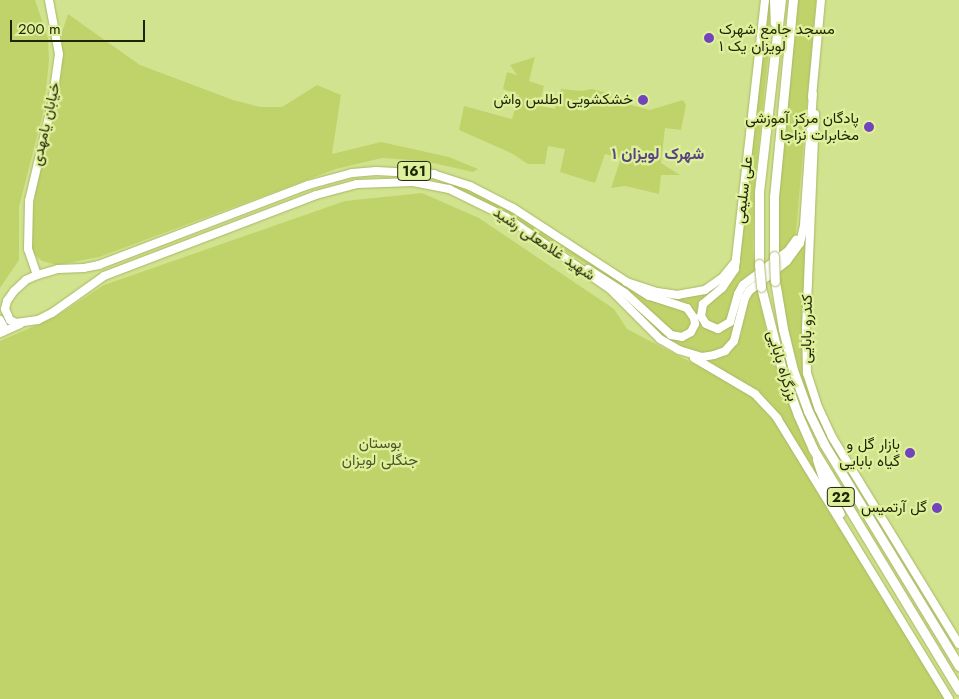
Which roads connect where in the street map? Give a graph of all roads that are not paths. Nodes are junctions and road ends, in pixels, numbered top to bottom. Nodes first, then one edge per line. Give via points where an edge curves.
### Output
1 (49, 0) edge
2 (765, 0) edge
3 (774, 0) edge
4 (781, 0) edge
5 (793, 0) edge
6 (821, 0) edge
7 (776, 38) junction
8 (813, 94) junction
9 (28, 249) junction
10 (568, 260) junction
11 (736, 261) junction
12 (50, 270) junction
13 (37, 275) junction
14 (627, 282) junction
15 (6, 302) junction
16 (0, 309) edge
17 (0, 320) edge
18 (24, 322) junction
19 (1, 332) edge
20 (679, 350) junction
21 (819, 409) junction
22 (813, 449) junction
23 (844, 478) junction
24 (857, 549) junction
25 (959, 644) edge
26 (959, 666) edge
27 (959, 690) edge
28 (949, 699) edge

1 - 9 main road, خیابان یامهدی via 56,30 58,71 32,181
2 - 11 main road, علی سلیمی
3 - 7 main road
4 - 7 highway, بزرگراه بابایی / 22
5 - 23 highway, بزرگراه بابایی / 22, bridge via 774,197 775,281 796,378 820,435
6 - 8 main road
7 - 22 highway, بزرگراه بابایی / 22, bridge via 759,192 761,287 783,374
8 - 11 main road, علی سلیمی via 807,116 796,240 788,251 742,285 730,322 723,328 712,328 703,320 702,308 729,280
8 - 20 main road, شهید غلامعلی رشید / 161 via 804,225 798,246 787,260 749,291 739,331 725,351 702,357
8 - 21 main road, کندرو بابایی via 815,116 805,362
9 - 12 main road via 34,261
9 - 13 main road
10 - 14 main road via 615,285 671,335 680,337 691,332 695,324 687,308 649,296
10 - 18 main road, شهید غلامعلی رشید / 161 via 506,217 468,197 430,184 376,182 316,195 133,264 104,276 52,313
10 - 20 main road, شهید غلامعلی رشید / 161 via 610,289 660,339
11 - 14 main road, شهید غلامعلی رشید / 161 via 718,282 692,294 664,294
12 - 13 main road, شهید غلامعلی رشید
12 - 14 main road, شهید غلامعلی رشید / 161 via 84,268 116,260 324,180 395,170 434,174 476,189 513,208
13 - 15 main road, شهید غلامعلی رشید via 20,286
15 - 16 main road
15 - 18 main road via 6,315 10,320
17 - 19 main road
18 - 19 main road
20 - 24 main road via 740,384 765,404
21 - 23 main road
21 - 25 main road, کندرو بابایی via 839,450
22 - 24 main road via 824,481
22 - 27 highway, بزرگراه بابایی / 22
23 - 26 highway, بزرگراه بابایی / 22
24 - 28 main road

